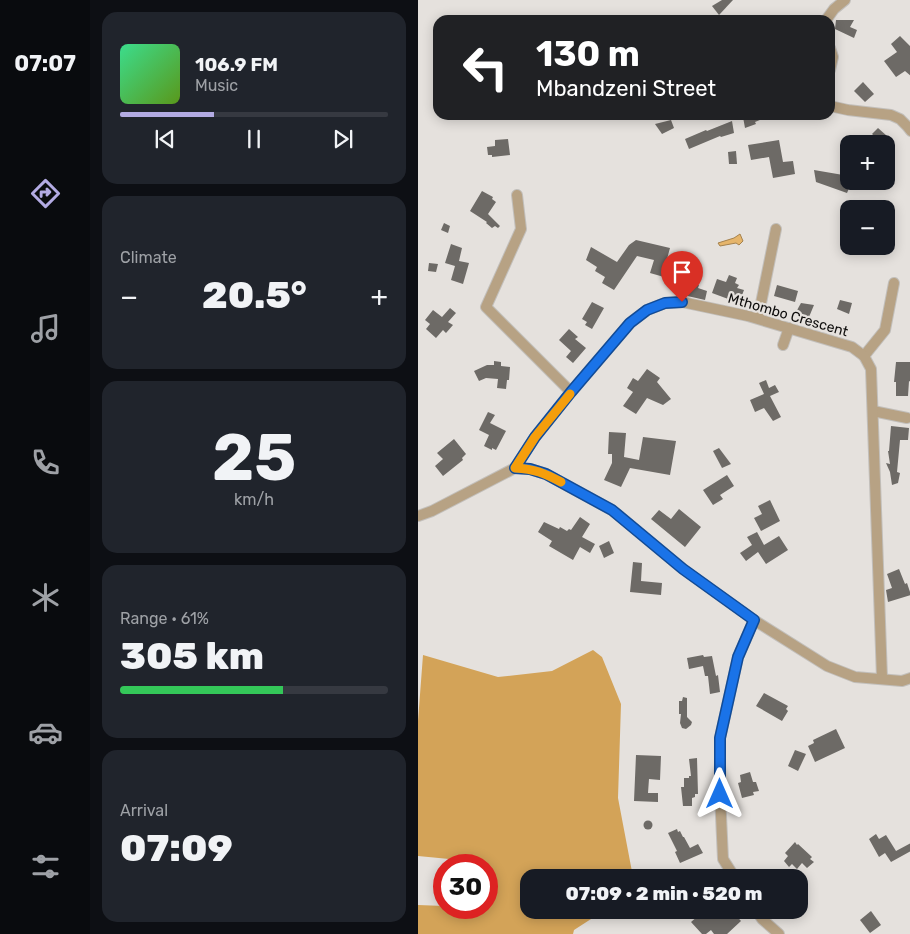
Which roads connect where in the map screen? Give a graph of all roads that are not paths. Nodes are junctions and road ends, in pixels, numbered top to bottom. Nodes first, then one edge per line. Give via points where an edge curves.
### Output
1 (845, 0) edge
2 (830, 15) edge
3 (835, 107) edge
4 (910, 131) edge
5 (517, 195) dead end
6 (776, 229) dead end
7 (894, 283) dead end
8 (758, 318) junction
9 (789, 328) junction
10 (783, 346) dead end
11 (864, 356) junction
12 (571, 392) junction
13 (872, 410) junction
14 (907, 418) dead end
15 (515, 468) junction
16 (418, 516) edge
17 (754, 620) junction
18 (882, 678) junction
19 (910, 678) edge
20 (729, 869) edge
21 (762, 919) edge
22 (778, 934) edge

1 - 2 street
3 - 4 street via 891,116 900,119
5 - 12 street via 521,229 486,307
6 - 8 street
7 - 11 street via 885,330
8 - 9 street, Mthombo Crescent
8 - 12 street, Mthombo Crescent via 682,302 665,303 647,310 630,323
9 - 10 street
9 - 11 street, Mthombo Crescent via 852,347
11 - 13 street via 871,369
12 - 15 street, Mthombo Crescent
13 - 14 street
13 - 18 street
15 - 16 street
15 - 17 street via 546,474 612,510 683,569
17 - 18 street via 827,666 855,677
17 - 20 street via 738,657 720,738 723,859
18 - 19 street via 902,681
21 - 22 street

